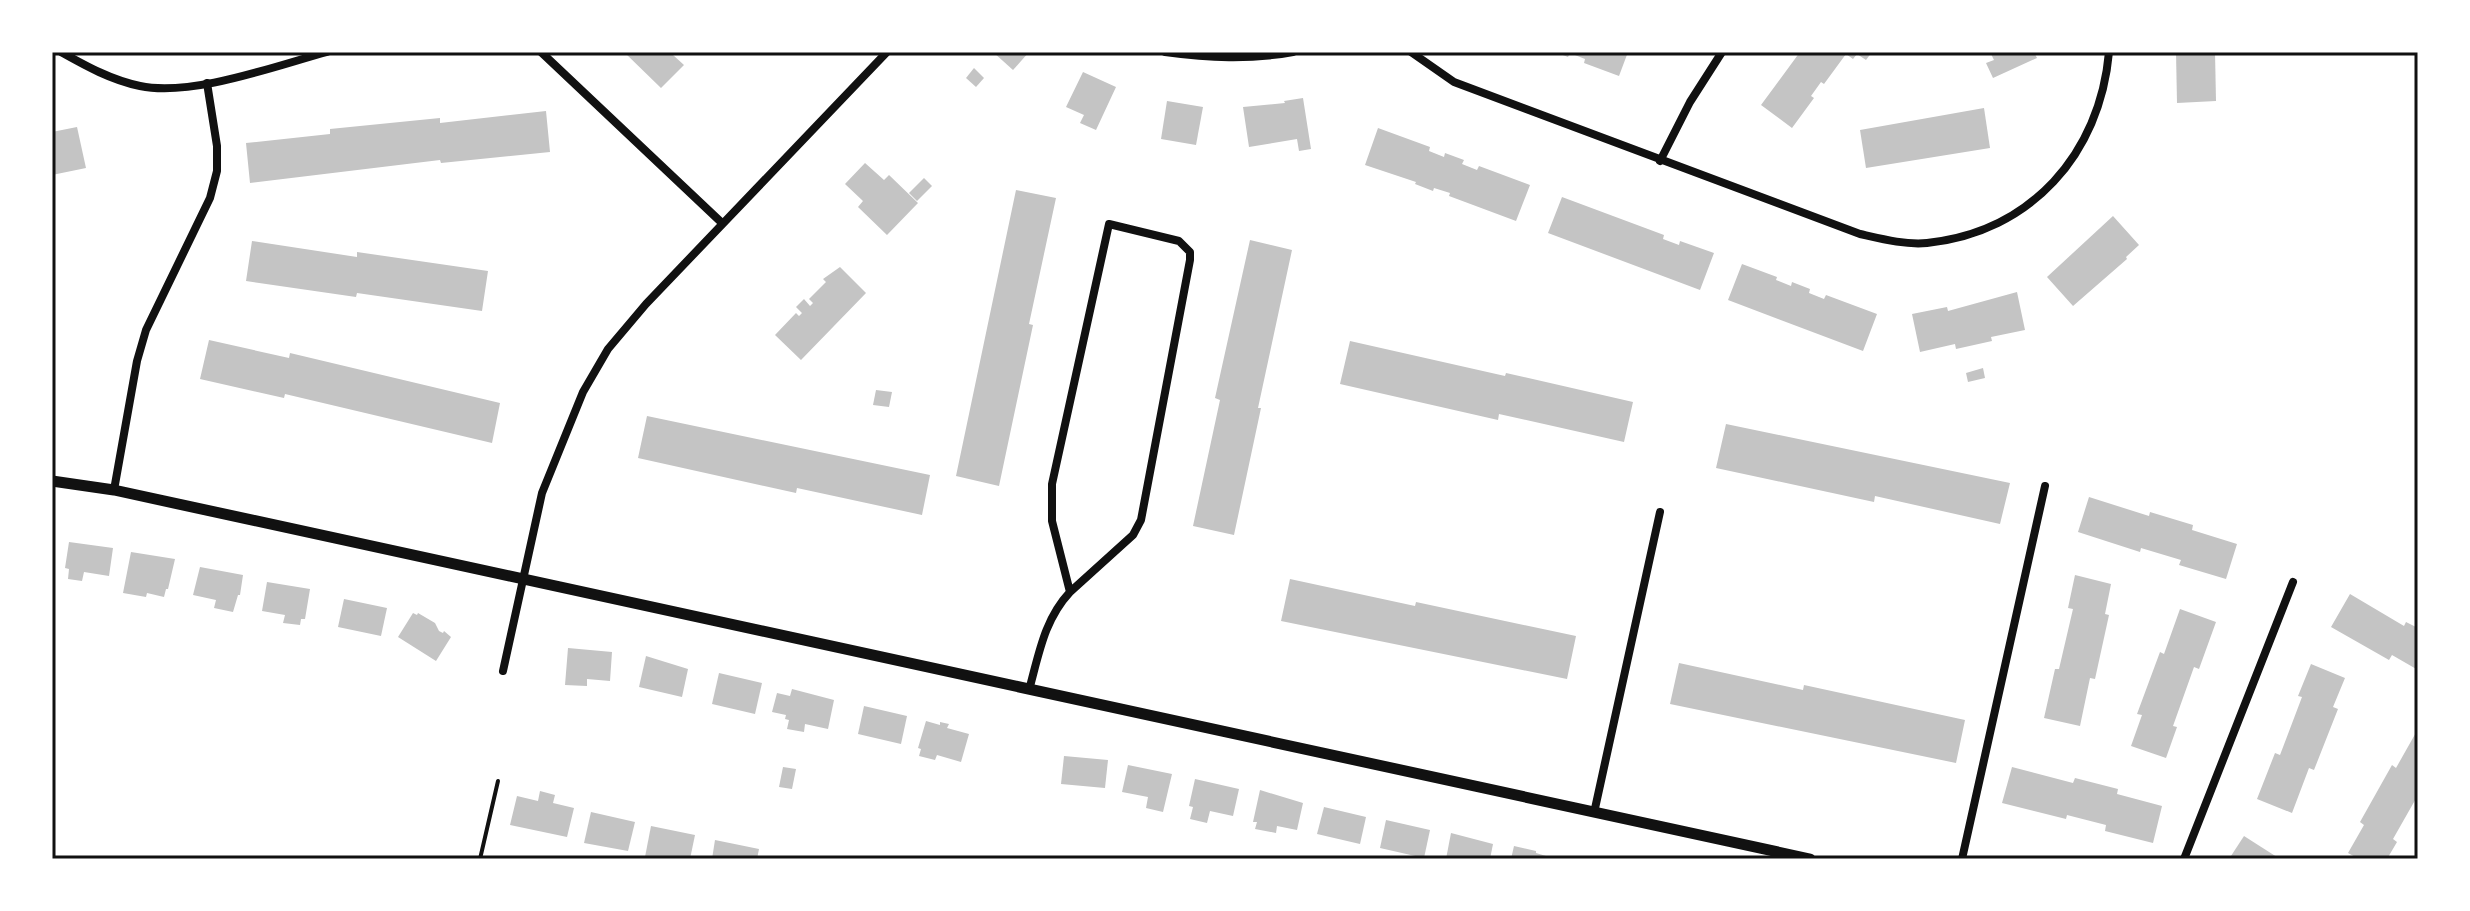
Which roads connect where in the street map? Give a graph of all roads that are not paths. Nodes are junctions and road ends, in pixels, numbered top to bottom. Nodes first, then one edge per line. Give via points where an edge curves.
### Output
1 (61, 52) edge
2 (327, 52) edge
3 (541, 52) edge
4 (887, 52) edge
5 (1165, 52) edge
6 (1293, 52) edge
7 (1411, 52) edge
8 (1722, 52) edge
9 (2109, 52) edge
10 (207, 83) junction
11 (1660, 161) junction
12 (722, 223) junction
13 (52, 481) edge
14 (2045, 486) dead end
15 (114, 490) junction
16 (1660, 512) dead end
17 (523, 578) junction
18 (2293, 582) dead end
19 (1070, 592) junction
20 (503, 671) dead end
21 (1029, 690) junction
22 (498, 781) dead end
23 (1594, 813) junction
24 (480, 859) edge
25 (1810, 859) edge
26 (1962, 859) edge
27 (2184, 859) edge

1 - 10 street via 142,87
2 - 10 street
3 - 12 street
4 - 12 street
5 - 6 street via 1211,58
7 - 11 street via 1454,82
8 - 11 street
9 - 11 street via 2094,120 2051,186 2023,210 1953,238 1924,243 1860,234
10 - 15 street via 217,171 210,198 146,330
12 - 17 street via 608,349 583,392 542,493
13 - 15 street
14 - 26 street
15 - 17 street
16 - 23 street
17 - 20 street
17 - 21 street
18 - 27 street
19 - 19 street via 1052,521 1052,484 1109,224 1179,241 1190,252 1190,260 1141,520 1133,535
19 - 21 street via 1045,630
21 - 23 street
22 - 24 lane
23 - 25 street

